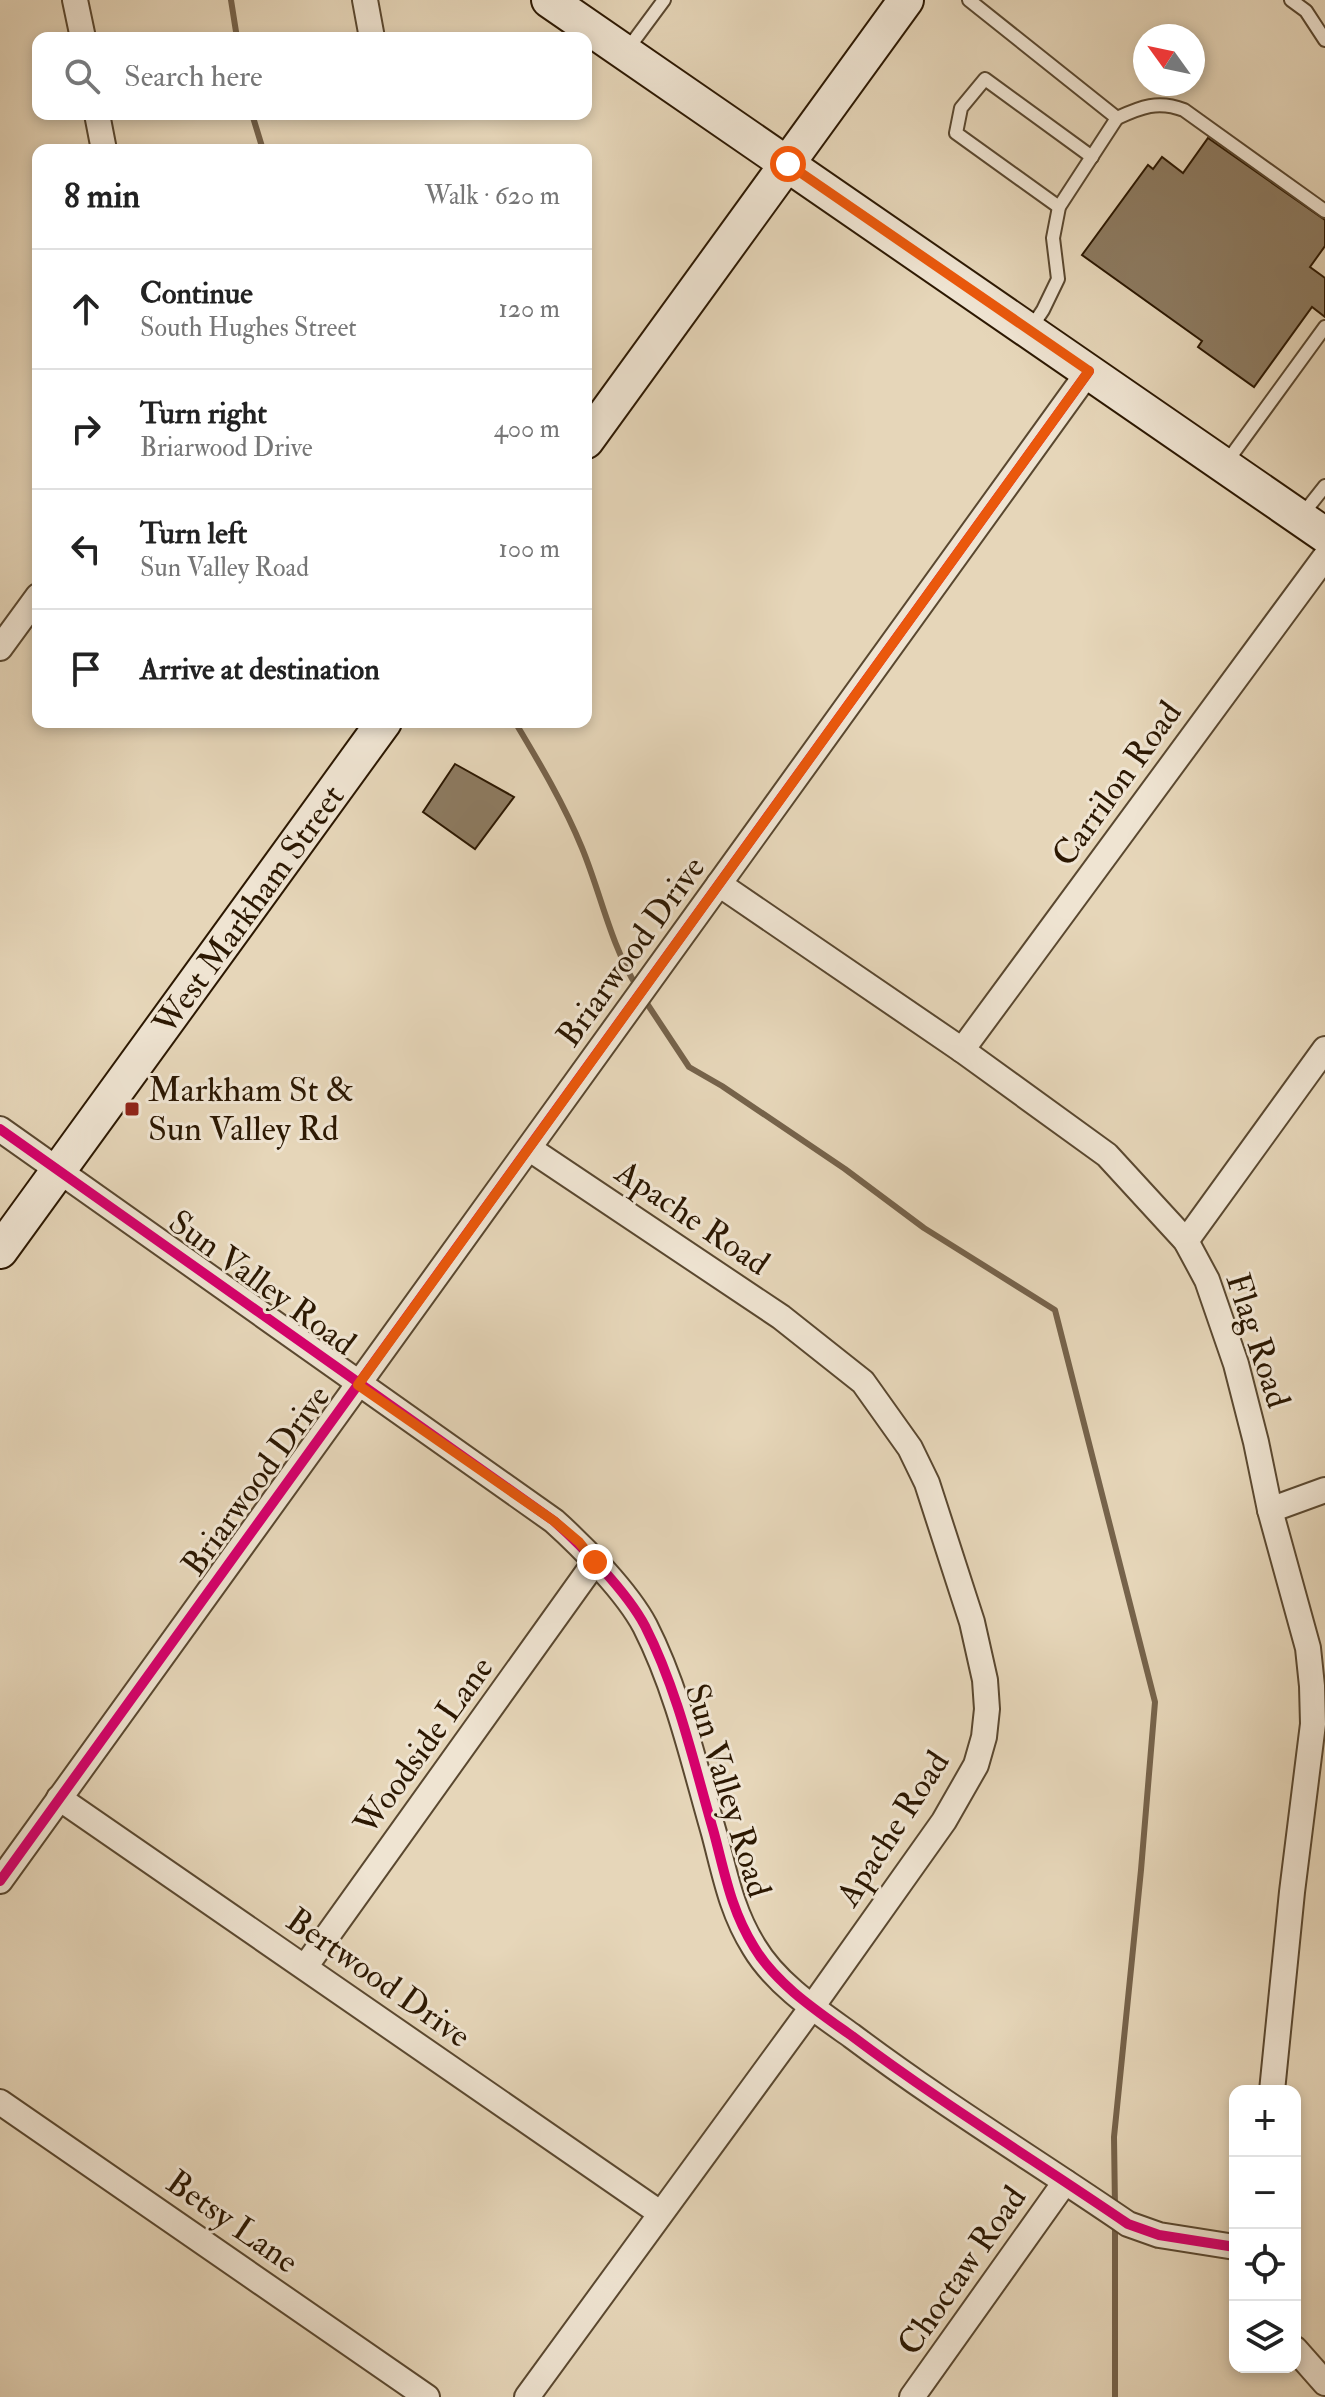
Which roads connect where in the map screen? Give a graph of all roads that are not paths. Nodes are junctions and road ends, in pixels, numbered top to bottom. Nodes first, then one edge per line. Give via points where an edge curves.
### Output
1 (75, 0) edge
2 (365, 0) edge
3 (549, 0) edge
4 (664, 0) edge
5 (906, 0) edge
6 (969, 0) edge
7 (1291, 0) edge
8 (82, 32) edge
9 (371, 32) edge
10 (1324, 35) edge
11 (625, 53) junction
12 (1117, 118) junction
13 (98, 120) edge
14 (103, 144) edge
15 (1092, 157) junction
16 (788, 164) junction
17 (1059, 207) junction
18 (1325, 211) edge
19 (1325, 327) edge
20 (1029, 330) junction
21 (1089, 371) junction
22 (592, 433) edge
23 (1225, 464) junction
24 (1325, 486) edge
25 (1313, 527) edge
26 (1325, 557) edge
27 (32, 604) edge
28 (0, 648) edge
29 (380, 728) edge
30 (719, 884) junction
31 (1325, 1049) edge
32 (962, 1050) junction
33 (0, 1129) edge
34 (530, 1149) junction
35 (58, 1170) junction
36 (1186, 1241) junction
37 (0, 1251) edge
38 (358, 1385) junction
39 (1325, 1490) edge
40 (1270, 1510) junction
41 (595, 1562) junction
42 (1316, 1778) edge
43 (59, 1798) junction
44 (0, 1881) edge
45 (305, 1967) junction
46 (812, 2007) junction
47 (1273, 2085) edge
48 (0, 2102) edge
49 (1065, 2182) junction
50 (660, 2213) junction
51 (1229, 2246) edge
52 (1301, 2356) edge
53 (1325, 2383) edge
54 (427, 2397) edge
55 (527, 2397) edge
56 (912, 2397) edge

1 - 8 street
2 - 9 street
3 - 11 main road
4 - 11 lane
5 - 16 main road
6 - 12 lane
7 - 10 lane
11 - 16 main road
12 - 15 lane
12 - 18 lane via 1145,105 1167,103 1184,110
13 - 14 street
15 - 17 lane
15 - 17 lane via 985,79 961,108 956,133
16 - 20 main road
16 - 22 main road
17 - 20 lane via 1053,238 1058,279
19 - 23 lane
20 - 21 main road
21 - 23 main road
21 - 30 street, Briarwood Drive
23 - 25 main road
24 - 25 lane
26 - 32 street, Carrilon Road
27 - 28 street
29 - 35 main road, West Markham Street
30 - 32 street, Flag Road
30 - 34 street, Briarwood Drive
31 - 36 street
32 - 36 street, Flag Road via 1107,1155
33 - 35 street, Sun Valley Road
34 - 38 street, Briarwood Drive
34 - 46 street, Apache Road via 750,1296 863,1382 910,1448 940,1521 985,1680 984,1737 976,1765 944,1821
35 - 37 main road, West Markham Street
35 - 38 street, Sun Valley Road
36 - 40 street, Flag Road via 1207,1280 1236,1364
38 - 41 street, Sun Valley Road via 554,1521
38 - 43 street, Briarwood Drive
39 - 40 street
40 - 42 street, Flag Road via 1308,1648
41 - 45 street, Woodside Lane
41 - 46 street, Sun Valley Road via 644,1624 664,1671 738,1919 761,1959
42 - 47 street, Flag Road via 1292,1892
43 - 44 street, Briarwood Drive
43 - 45 street, Bertwood Drive
45 - 50 street, Bertwood Drive
46 - 49 street, Sun Valley Road
46 - 50 street, Apache Road
48 - 54 street, Betsy Lane
49 - 51 street, Sun Valley Road via 1128,2224 1159,2235
49 - 56 street, Choctaw Road
50 - 55 street, Apache Road
52 - 53 street

